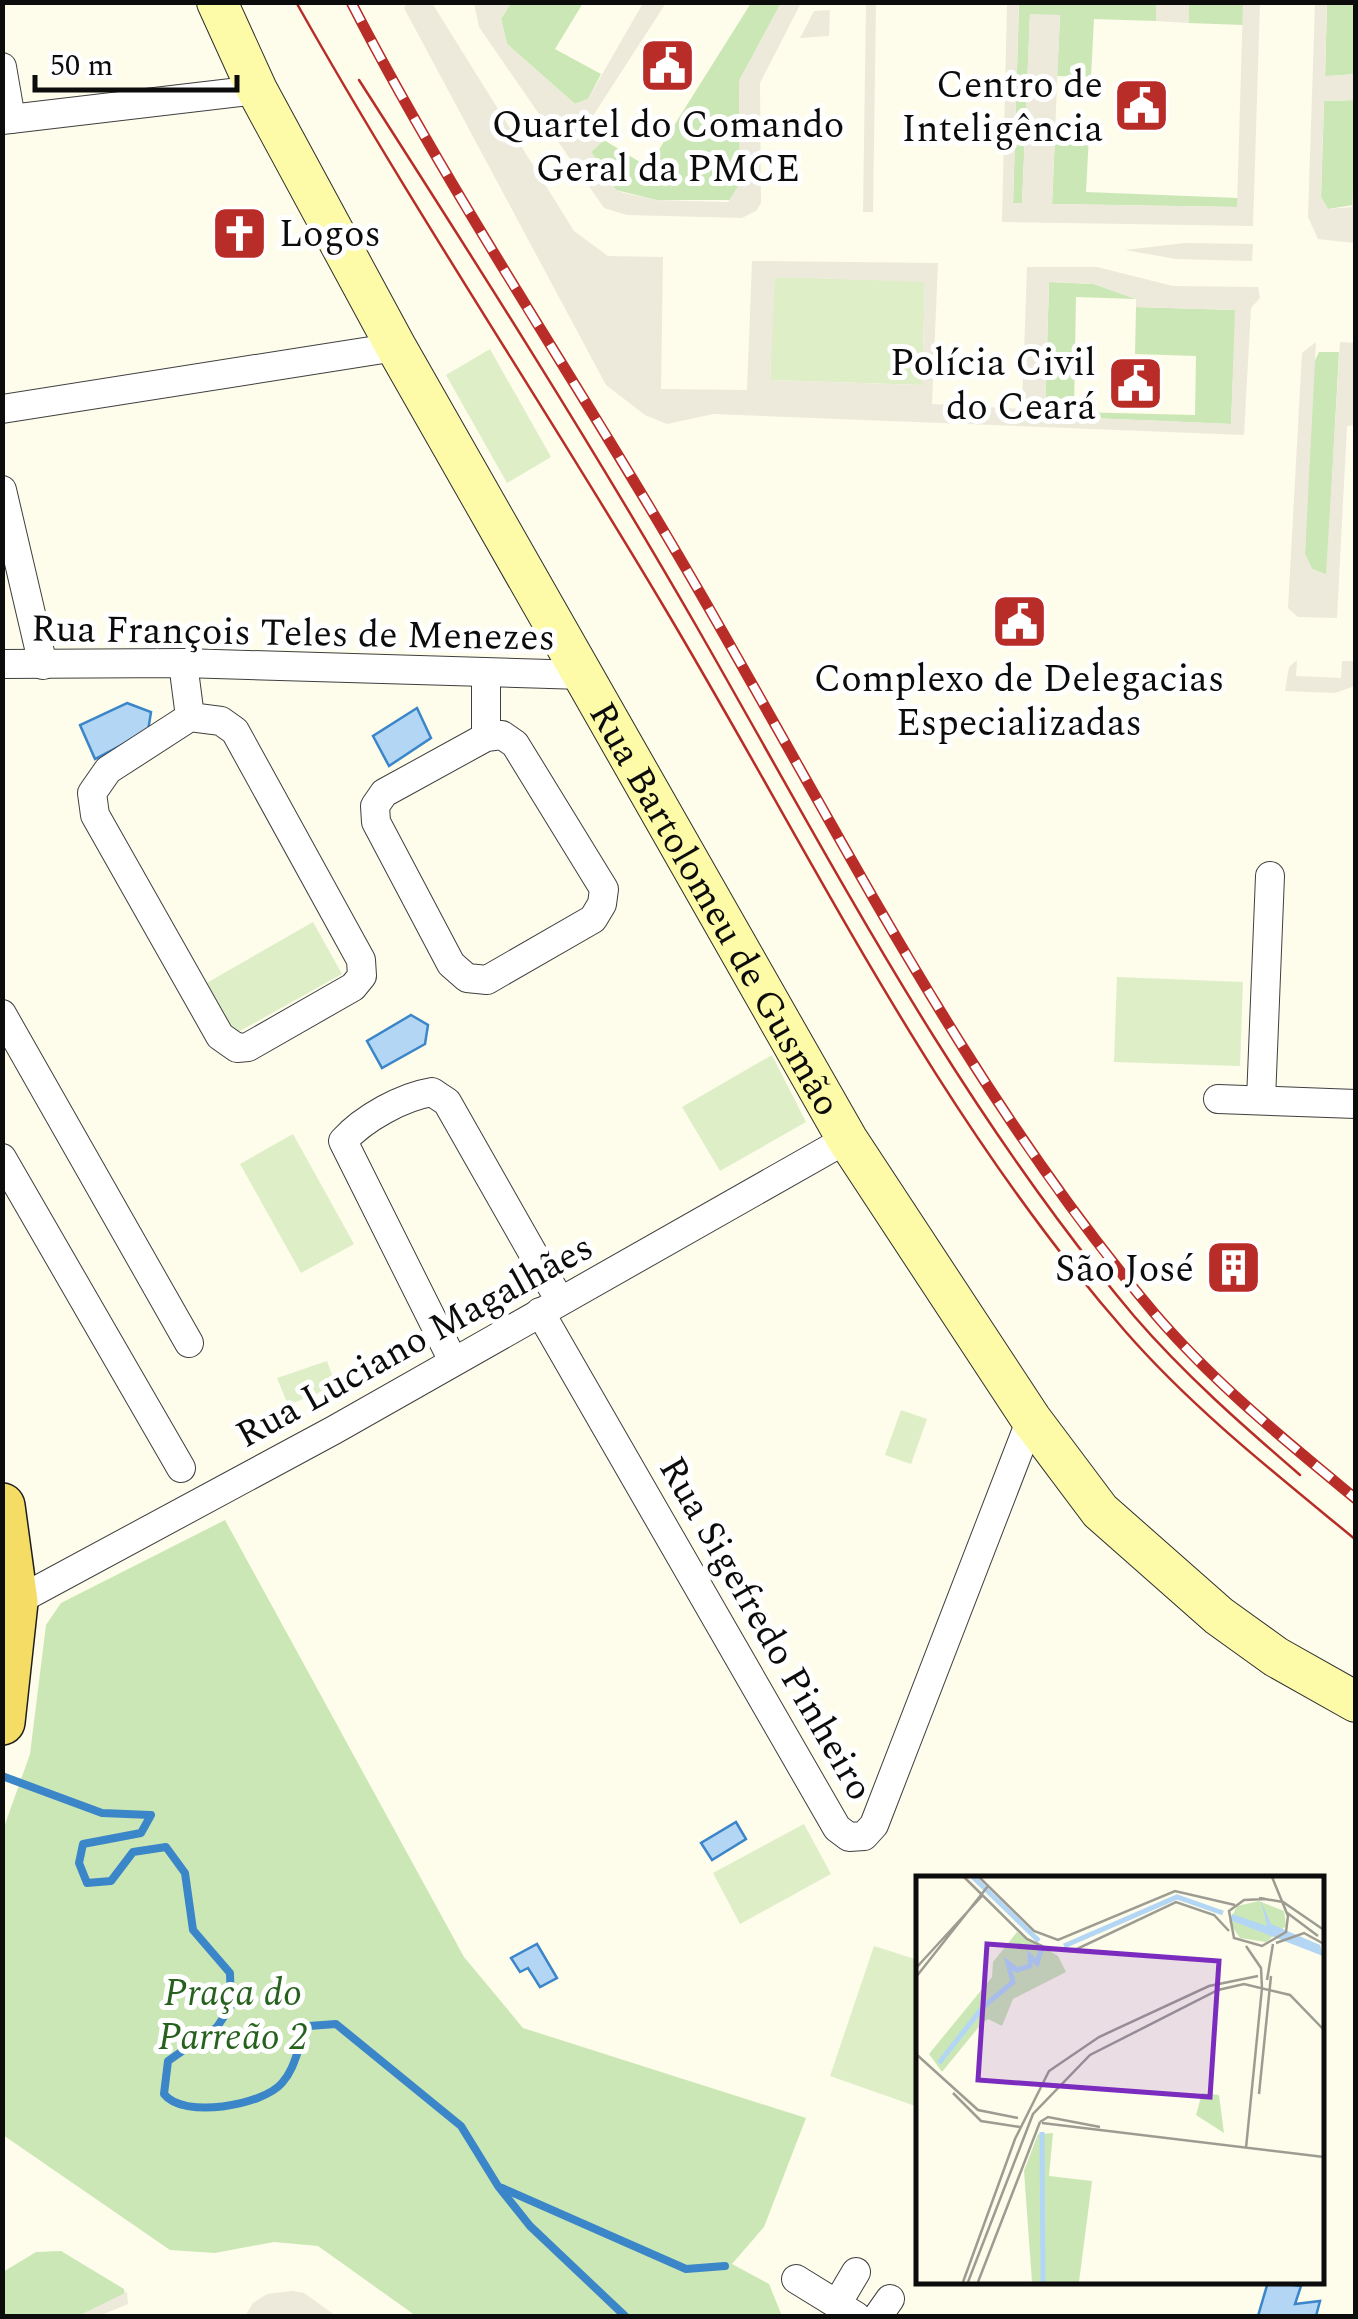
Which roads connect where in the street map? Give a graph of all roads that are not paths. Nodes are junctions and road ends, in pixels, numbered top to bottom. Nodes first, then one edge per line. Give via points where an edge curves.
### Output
1 (217, 2) edge
2 (2, 67) edge
3 (257, 90) junction
4 (6, 120) edge
5 (396, 347) junction
6 (2, 409) edge
7 (2, 490) edge
8 (183, 663) junction
9 (2, 664) edge
10 (43, 664) junction
11 (486, 673) junction
12 (583, 675) junction
13 (190, 717) junction
14 (486, 737) junction
15 (1270, 876) dead end
16 (2, 1014) edge
17 (1218, 1099) dead end
18 (1261, 1100) junction
19 (1356, 1104) edge
20 (847, 1138) junction
21 (2, 1158) edge
22 (550, 1306) junction
23 (189, 1343) dead end
24 (453, 1361) junction
25 (1031, 1418) junction
26 (182, 1468) dead end
27 (2, 1506) edge
28 (15, 1602) junction
29 (1356, 1702) edge
30 (4, 1714) edge
31 (856, 2272) dead end
32 (796, 2279) dead end
33 (847, 2310) edge

1 - 3 street, Rua Bartolomeu de Gusmão
2 - 4 street
3 - 4 street
3 - 5 street, Rua Bartolomeu de Gusmão
5 - 6 street
5 - 12 street, Rua Bartolomeu de Gusmão
7 - 10 street
8 - 10 street, Rua François Teles de Menezes
8 - 11 street, Rua François Teles de Menezes
8 - 13 street
9 - 10 street, Rua François Teles de Menezes
11 - 12 street, Rua François Teles de Menezes
11 - 14 street
12 - 20 street, Rua Bartolomeu de Gusmão
13 - 13 street via 108,770 92,793 95,814 220,1036 237,1048 354,987 362,960 235,731 221,721
14 - 14 street via 384,794 375,806 376,822 451,964 467,978 488,980 594,919 604,889 514,744 502,734
15 - 18 street
16 - 23 street
17 - 18 street
18 - 19 street
20 - 22 street, Rua Luciano Magalhães
20 - 25 street, Rua Bartolomeu de Gusmão
21 - 26 street
22 - 24 street, Rua Luciano Magalhães
22 - 24 street via 447,1102 432,1092 399,1104 344,1141
22 - 25 street, Rua Sigefredo Pinheiro via 828,1812 849,1837 864,1836 874,1825
24 - 28 street, Rua Luciano Magalhães
25 - 29 street, Rua Bartolomeu de Gusmão via 1100,1511 1219,1616
27 - 28 main road
28 - 30 main road
31 - 33 street
32 - 33 street

